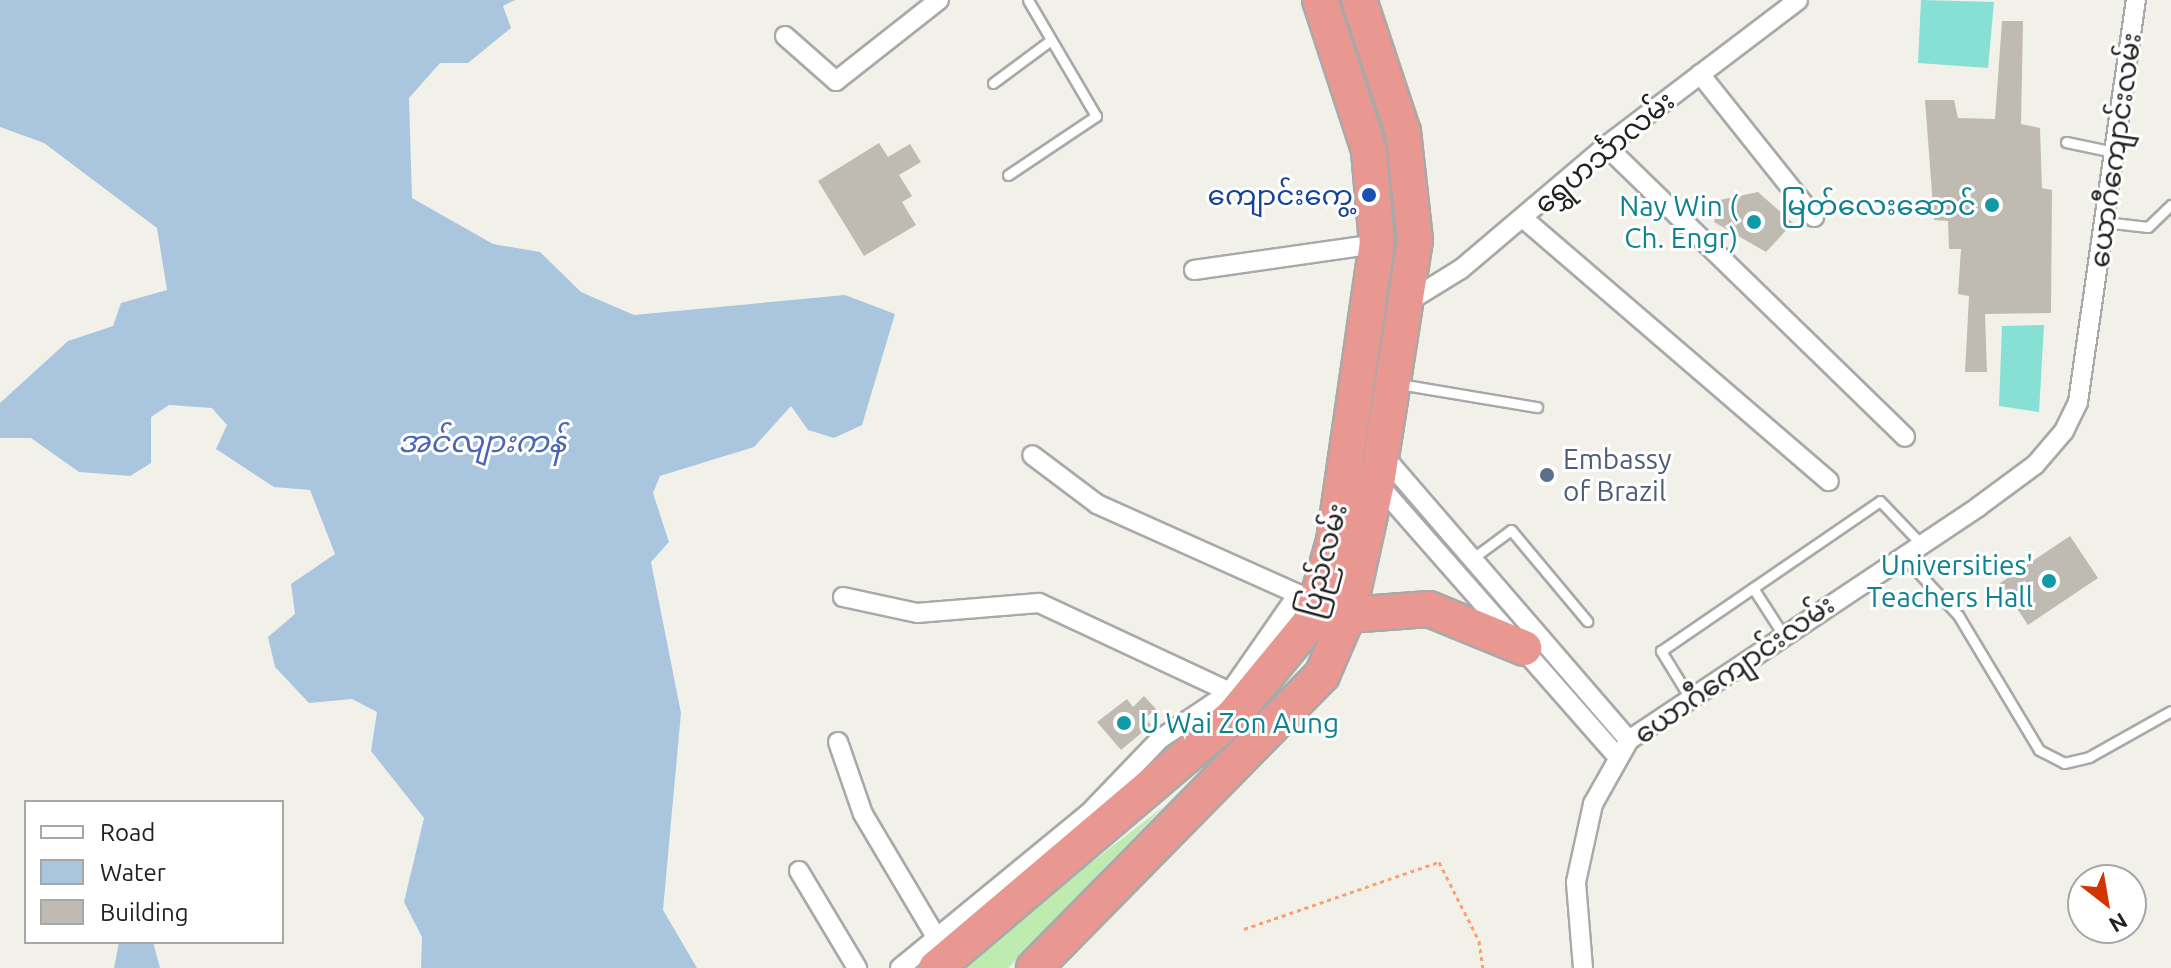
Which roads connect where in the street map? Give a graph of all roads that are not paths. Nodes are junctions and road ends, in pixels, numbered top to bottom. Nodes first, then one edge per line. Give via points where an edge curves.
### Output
1 (939, 0) edge
2 (1028, 0) edge
3 (1320, 0) edge
4 (1359, 0) edge
5 (1798, 0) edge
6 (2136, 0) edge
7 (785, 36) dead end
8 (1051, 40) junction
9 (1700, 74) junction
10 (993, 83) dead end
11 (2066, 142) dead end
12 (1606, 146) junction
13 (2114, 152) junction
14 (1008, 175) dead end
15 (2171, 205) edge
16 (1814, 217) dead end
17 (1524, 219) junction
18 (2104, 222) junction
19 (1377, 244) junction
20 (1194, 270) dead end
21 (1409, 301) junction
22 (1394, 384) junction
23 (1537, 407) dead end
24 (1905, 437) dead end
25 (1032, 455) dead end
26 (1379, 468) junction
27 (1343, 477) junction
28 (1829, 481) dead end
29 (1921, 544) junction
30 (1902, 555) junction
31 (1473, 558) junction
32 (1753, 588) junction
33 (843, 597) dead end
34 (1348, 615) junction
35 (1587, 621) dead end
36 (1782, 633) junction
37 (1524, 648) junction
38 (1230, 692) junction
39 (1688, 695) junction
40 (2171, 711) edge
41 (1629, 740) junction
42 (838, 742) dead end
43 (1617, 756) junction
44 (799, 871) dead end
45 (944, 951) edge
46 (857, 968) edge
47 (900, 968) edge
48 (1034, 968) edge
49 (1583, 968) edge

1 - 7 street via 836,81
2 - 8 lane
3 - 19 highway, ပြည်လမ်း via 1369,150
4 - 21 highway, ပြည်လမ်း via 1414,187
5 - 9 street, ရွှေဟင်္သာလမ်း
6 - 13 street, ယောဂီကျောင်းလမ်း
8 - 10 lane
8 - 14 lane via 1096,116
9 - 12 street, ရွှေဟင်္သာလမ်း
9 - 16 street
11 - 13 lane
12 - 17 street, ရွှေဟင်္သာလမ်း
12 - 24 street
13 - 18 street, ယောဂီကျောင်းလမ်း
15 - 18 lane via 2148,227
17 - 21 street, ရွှေဟင်္သာလမ်း
17 - 28 street
18 - 29 street, ယောဂီကျောင်းလမ်း via 2078,402 2064,431 2035,465
19 - 20 street
19 - 27 highway, ပြည်လမ်း
21 - 22 highway, ပြည်လမ်း
22 - 23 lane
22 - 26 highway, ပြည်လမ်း
25 - 38 street via 1097,504 1298,594
26 - 27 highway
26 - 31 street
26 - 34 highway, ပြည်လမ်း
26 - 37 street
27 - 45 highway, ပြည်လမ်း via 1311,621 1233,716
29 - 30 street, ယောဂီကျောင်းလမ်း
29 - 32 lane via 1880,501
30 - 36 street, ယောဂီကျောင်းလမ်း
30 - 40 lane via 1958,615 2039,750 2064,763 2089,757
31 - 35 lane via 1511,530
31 - 41 street
32 - 36 lane
32 - 39 lane via 1661,651
33 - 38 street via 917,613 1039,603
34 - 37 highway via 1429,609
34 - 48 highway, ပြည်လမ်း via 1322,675
36 - 39 street, ယောဂီကျောင်းလမ်း
37 - 43 street
38 - 45 street via 1160,739
39 - 41 street, ယောဂီကျောင်းလမ်း
41 - 43 street, ယောဂီကျောင်းလမ်း
42 - 45 street via 863,814
43 - 49 street, ယောဂီကျောင်းလမ်း via 1593,804 1576,882
44 - 46 street
45 - 47 street

